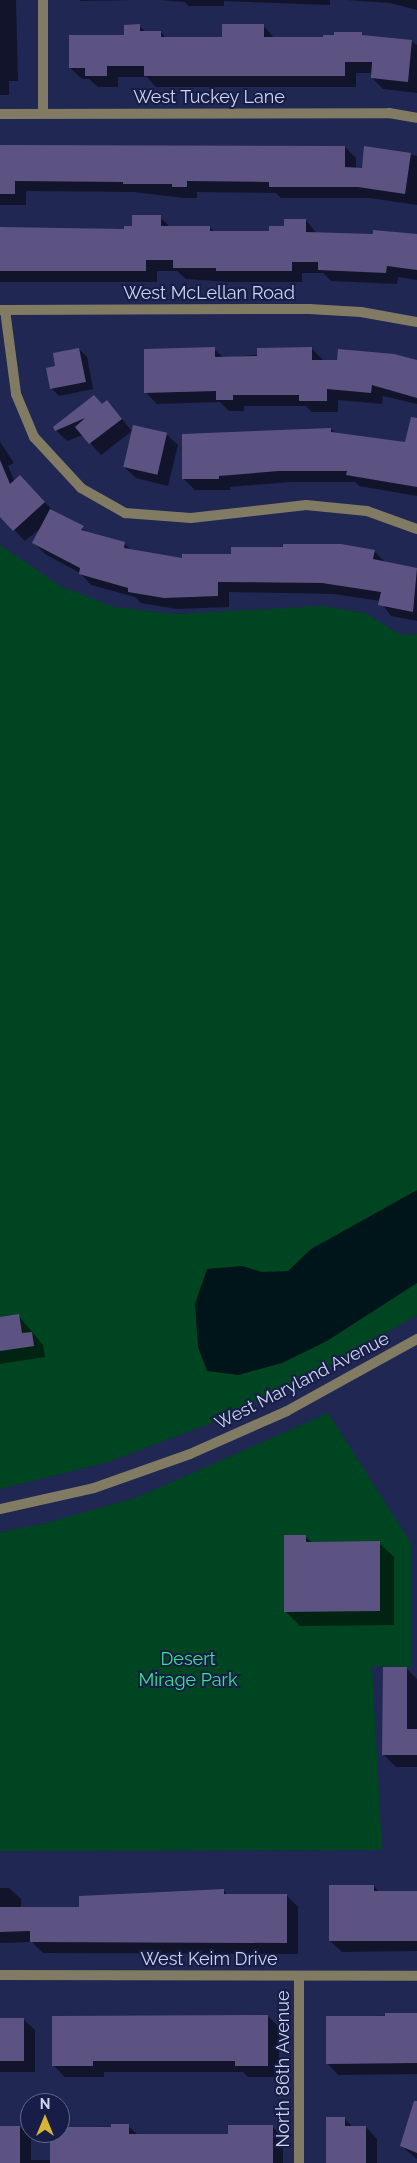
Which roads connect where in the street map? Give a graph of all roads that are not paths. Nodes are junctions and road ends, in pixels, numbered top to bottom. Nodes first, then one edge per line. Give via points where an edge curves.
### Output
1 (43, 0) edge
2 (43, 113) junction
3 (0, 114) edge
4 (417, 118) edge
5 (2, 310) edge
6 (417, 322) edge
7 (417, 528) edge
8 (417, 1339) edge
9 (0, 1509) edge
10 (0, 1975) edge
11 (299, 1976) junction
12 (417, 1976) edge
13 (299, 2163) edge

1 - 2 street
2 - 3 street, West Tuckey Lane
2 - 4 street, West Tuckey Lane via 389,113
5 - 6 street, West McLellan Road via 309,309 361,312
5 - 7 street via 16,394 34,437 81,488 125,513 191,518 306,505 367,511
8 - 9 street, West Maryland Avenue via 287,1411 190,1454 94,1488
10 - 11 street, West Keim Drive
11 - 12 street, West Keim Drive
11 - 13 street, North 86th Avenue

